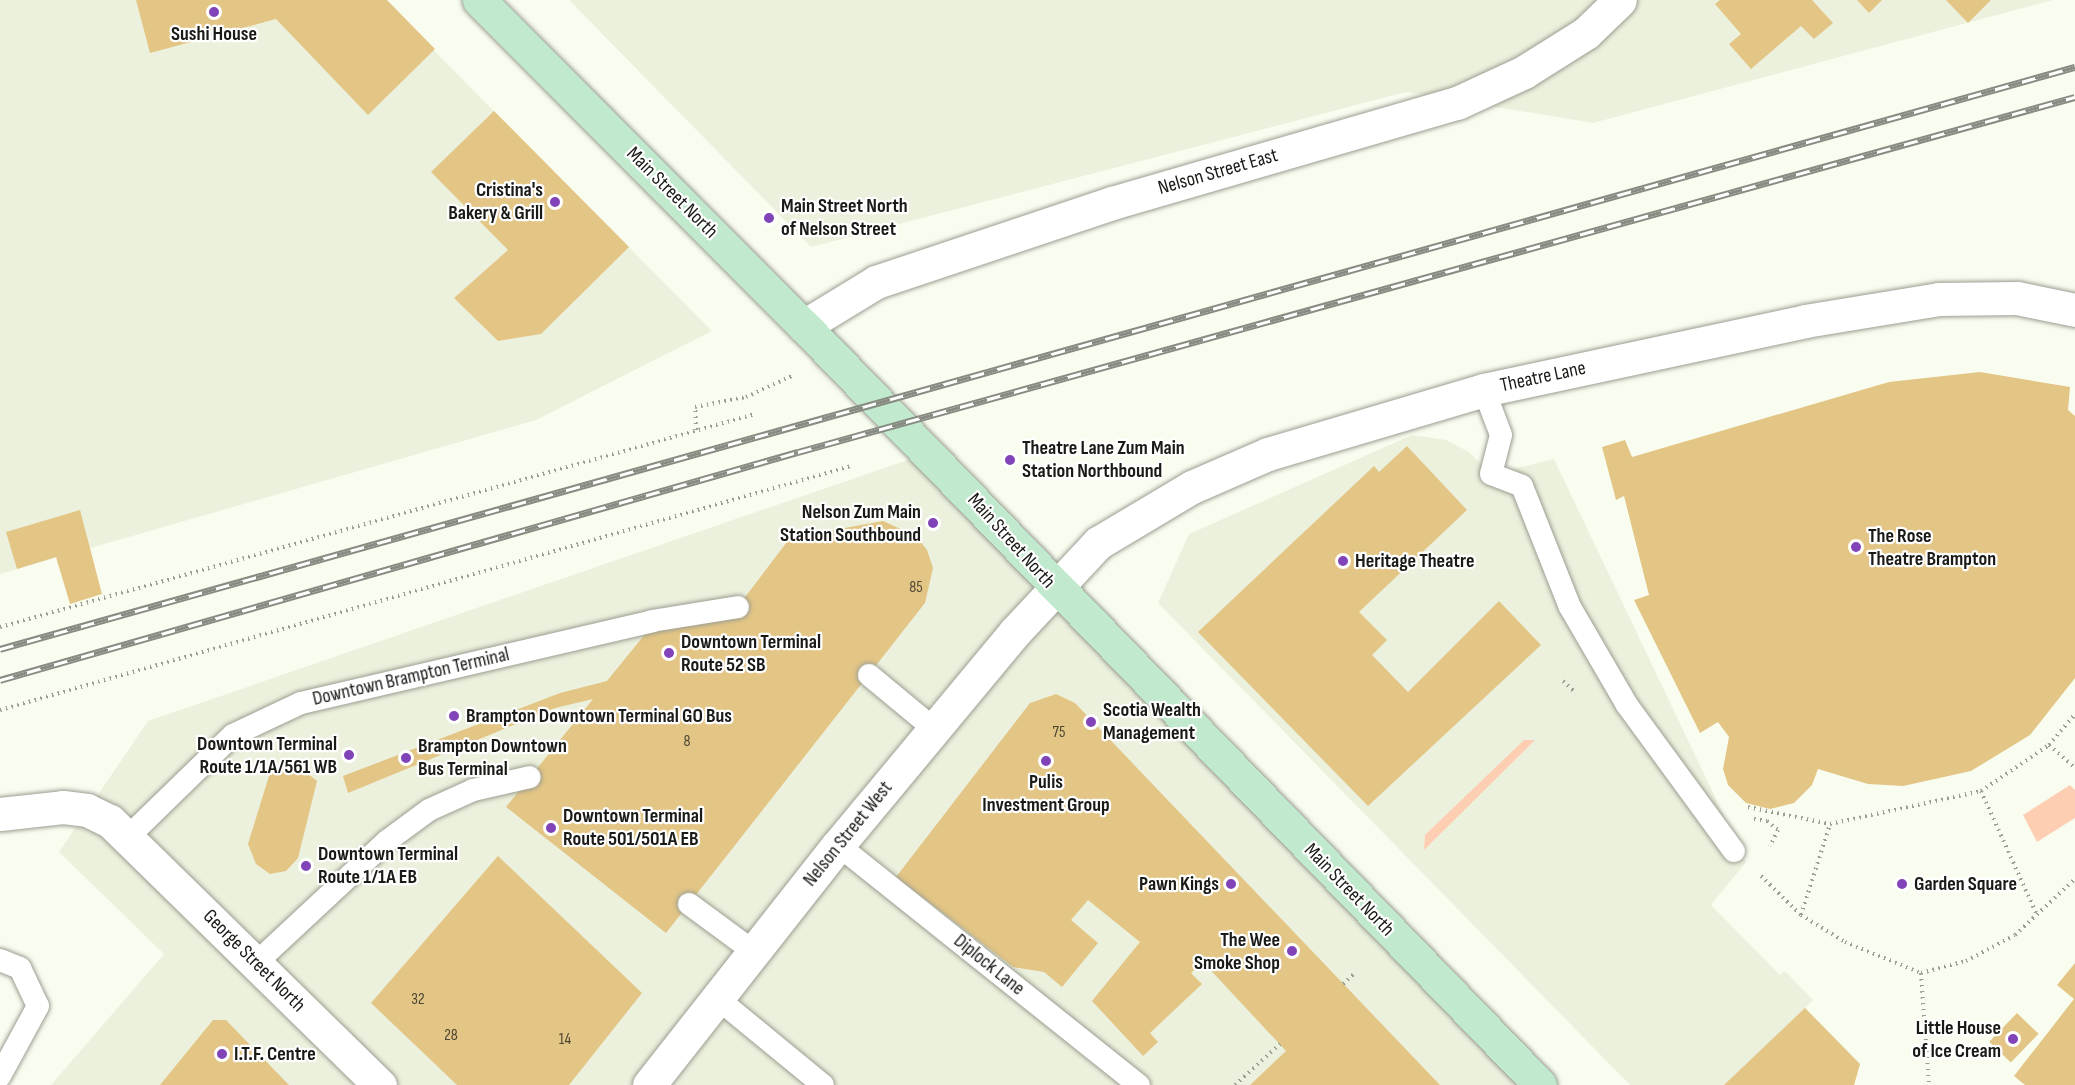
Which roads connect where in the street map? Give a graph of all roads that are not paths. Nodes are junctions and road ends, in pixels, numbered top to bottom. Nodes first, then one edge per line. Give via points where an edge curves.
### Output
1 (479, 0) edge
2 (1620, 0) edge
3 (2075, 310) edge
4 (804, 326) junction
5 (1484, 390) junction
6 (1055, 589) junction
7 (738, 607) dead end
8 (869, 675) dead end
9 (934, 729) junction
10 (530, 777) dead end
11 (0, 814) edge
12 (128, 837) junction
13 (838, 845) junction
14 (1734, 850) road end
15 (689, 904) dead end
16 (753, 951) junction
17 (0, 960) edge
18 (256, 963) junction
19 (717, 998) junction
20 (0, 1076) edge
21 (380, 1085) edge
22 (649, 1085) edge
23 (824, 1085) edge
24 (1139, 1085) edge
25 (1540, 1085) edge

1 - 4 main road, Main Street North
2 - 4 street, Nelson Street East via 1586,33 1533,67 1457,103 1112,203 876,282
3 - 5 street, Theatre Lane via 2016,298 1939,299 1805,321
4 - 6 main road, Main Street North
5 - 6 street, Theatre Lane via 1268,454 1192,487 1098,543
5 - 14 lane via 1502,435 1491,474 1522,486 1570,607 1598,656 1627,705
6 - 9 street, Nelson Street West
6 - 25 main road, Main Street North
7 - 12 lane, Downtown Brampton Terminal via 652,621 301,703 233,735
8 - 9 lane
9 - 13 street, Nelson Street West
10 - 18 lane via 473,790 429,810 387,841
11 - 12 street, George Street North via 76,808 110,821
12 - 18 street, George Street North
13 - 16 street, Nelson Street West
13 - 24 lane, Diplock Lane
15 - 16 lane
16 - 19 street, Nelson Street West
17 - 20 lane via 20,968 38,1006
18 - 21 street, George Street North
19 - 22 street, Nelson Street West
19 - 23 lane

